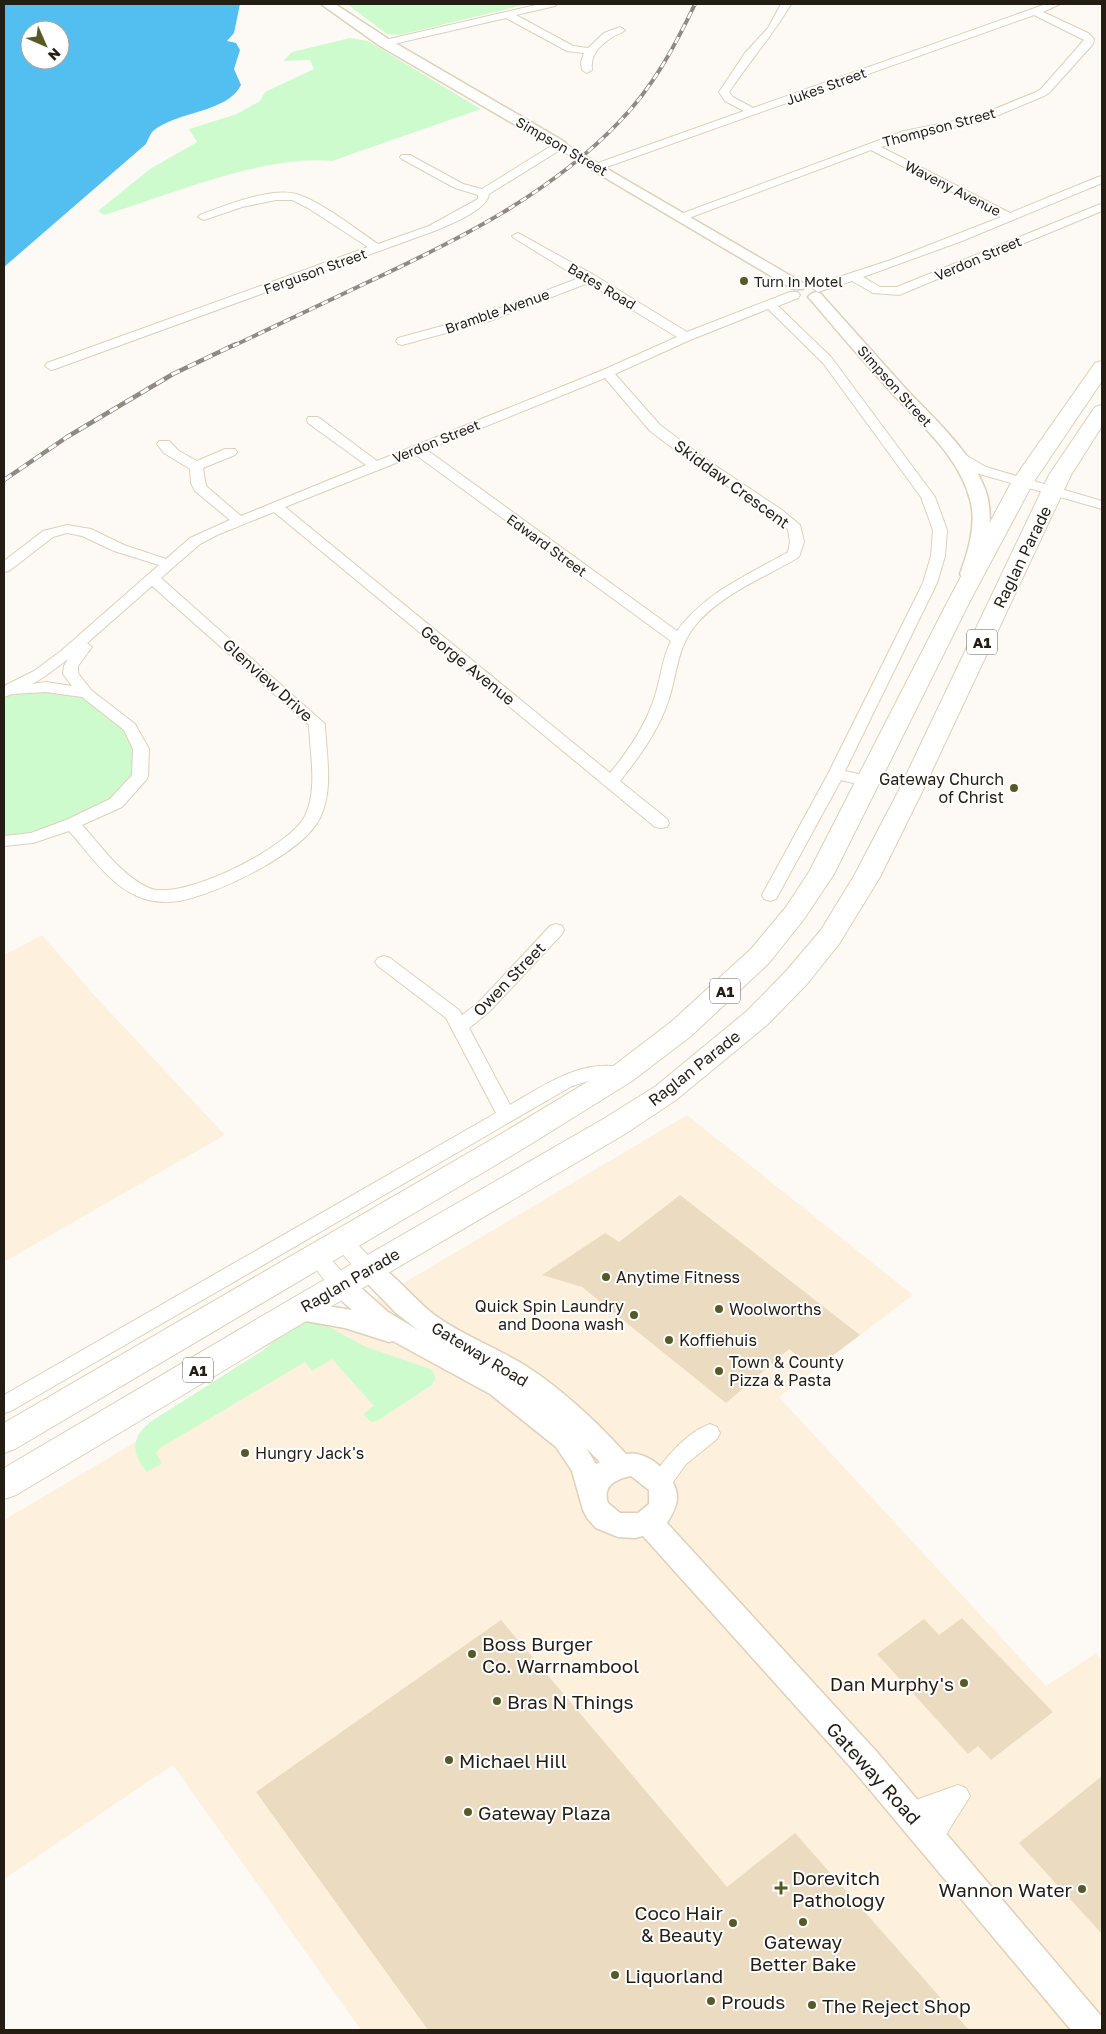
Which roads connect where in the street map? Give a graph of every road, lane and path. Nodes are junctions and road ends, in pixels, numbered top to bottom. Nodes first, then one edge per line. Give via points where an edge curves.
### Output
1 (327, 4) edge
2 (552, 4) edge
3 (786, 4) edge
4 (1055, 4) edge
5 (1033, 11) junction
6 (508, 15) junction
7 (620, 30) dead end
8 (385, 43) junction
9 (590, 51) junction
10 (587, 70) dead end
11 (753, 112) junction
12 (560, 145) junction
13 (871, 146) junction
14 (406, 157) dead end
15 (597, 167) junction
16 (1102, 181) edge
17 (484, 193) junction
18 (1102, 206) edge
19 (204, 217) dead end
20 (682, 217) junction
21 (1009, 217) junction
22 (518, 236) dead end
23 (377, 248) junction
24 (854, 277) junction
25 (590, 278) junction
26 (796, 290) junction
27 (817, 293) junction
28 (769, 304) junction
29 (686, 337) junction
30 (402, 341) dead end
31 (51, 366) dead end
32 (1102, 367) edge
33 (607, 373) junction
34 (1102, 411) edge
35 (313, 420) dead end
36 (164, 444) dead end
37 (417, 449) junction
38 (230, 452) dead end
39 (954, 452) junction
40 (196, 466) junction
41 (375, 466) junction
42 (1022, 482) junction
43 (1053, 492) junction
44 (1102, 505) edge
45 (274, 506) junction
46 (239, 521) junction
47 (169, 564) junction
48 (4, 568) edge
49 (154, 578) junction
50 (959, 601) junction
51 (101, 624) junction
52 (678, 639) junction
53 (4, 692) edge
54 (86, 693) junction
55 (836, 774) junction
56 (611, 782) junction
57 (869, 782) junction
58 (910, 792) junction
59 (662, 823) dead end
60 (72, 824) junction
61 (4, 841) edge
62 (770, 895) dead end
63 (556, 930) dead end
64 (384, 962) dead end
65 (460, 1026) junction
66 (622, 1074) junction
67 (506, 1115) junction
68 (343, 1241) junction
69 (317, 1256) junction
70 (370, 1270) junction
71 (342, 1286) junction
72 (297, 1311) junction
73 (409, 1338) junction
74 (4, 1405) edge
75 (710, 1433) dead end
76 (4, 1439) edge
77 (641, 1472) junction
78 (15, 1479) edge
79 (592, 1492) junction
80 (4, 1498) edge
81 (648, 1522) junction
82 (910, 1813) junction
83 (931, 1838) junction
84 (1092, 2030) edge

1 - 8 street, Simpson Street
2 - 6 street
3 - 11 street via 772,29 749,55 724,92
4 - 5 street, Jukes Street
5 - 11 street, Jukes Street
5 - 13 street, Thompson Street via 1089,39 1045,91 978,120 908,133
6 - 8 street
6 - 9 street via 571,49
7 - 9 street via 608,35
8 - 12 street, Simpson Street
9 - 10 street
11 - 15 street, Jukes Street
12 - 15 street, Simpson Street
12 - 17 street, Ferguson Street
13 - 20 street, Thompson Street
13 - 21 street, Waveny Avenue
14 - 17 street via 459,186
15 - 20 street, Simpson Street
16 - 21 street, Verdon Street
17 - 23 street, Ferguson Street via 482,200 447,221
18 - 24 street, Verdon Street via 899,291 877,290
19 - 23 street via 239,204 294,197
20 - 26 street, Simpson Street
21 - 24 street, Verdon Street
22 - 25 street, Bates Road
23 - 31 street, Ferguson Street
24 - 27 street, Verdon Street
25 - 29 street, Bates Road
25 - 30 street, Bramble Avenue via 486,318
26 - 27 street via 804,298
26 - 28 street, Verdon Street
27 - 39 street, Simpson Street
28 - 29 street, Verdon Street
28 - 55 street via 827,360 928,497 940,530 938,556 930,583
29 - 33 street, Verdon Street
32 - 42 highway, Raglan Parade / A1
33 - 37 street, Verdon Street
33 - 52 street, Skiddaw Crescent via 654,428 795,528 797,542 794,554 724,594 706,608
34 - 43 highway, Raglan Parade / A1 via 1060,475
35 - 41 street
36 - 40 street via 168,451
37 - 41 street, Verdon Street
37 - 52 street, Edward Street
38 - 40 street
39 - 42 street, Simpson Street via 981,470
39 - 50 street, Simpson Street via 975,486 981,521 977,554
40 - 46 street via 200,473 200,488
41 - 45 street, Verdon Street
42 - 43 street, Simpson Street
42 - 50 highway, Raglan Parade / A1
43 - 44 street, Simpson Street
43 - 58 highway, Raglan Parade / A1
45 - 46 street, Verdon Street
45 - 56 street, George Avenue
46 - 47 street, Verdon Street via 195,541
47 - 48 street via 119,548 86,532 67,529 48,534
47 - 49 street, Verdon Street
49 - 51 street, Verdon Street
49 - 60 street, Glenview Drive via 317,724 320,790 317,805 311,820 280,850 213,883 174,895 142,892 128,883
50 - 57 highway, Raglan Parade / A1
51 - 53 street, Verdon Street via 52,664
51 - 54 street, Verdon Street via 71,666 70,674
52 - 56 street, Skiddaw Crescent via 655,718 638,748
53 - 54 street via 46,687
54 - 60 street, Verdon Street via 130,727 141,749 140,776 116,803
55 - 57 street
55 - 62 street
56 - 59 street, George Avenue
57 - 58 highway
57 - 66 highway, Raglan Parade / A1 via 821,874 760,956 681,1029
58 - 70 highway, Raglan Parade / A1 via 867,877 835,929 797,977 757,1018 712,1057 651,1102
60 - 61 street, Verdon Street via 32,838
63 - 65 street, Owen Street via 483,1008
64 - 65 street via 442,1004
65 - 67 street
66 - 67 street via 595,1072 578,1076
66 - 68 highway, Raglan Parade / A1
67 - 74 street
68 - 69 highway, Raglan Parade / A1
68 - 70 street, Gateway Road
69 - 71 street, Gateway Road
69 - 76 highway, Raglan Parade / A1
70 - 71 highway, Raglan Parade / A1
70 - 77 street, Gateway Road via 428,1324 530,1382
71 - 72 highway, Raglan Parade / A1
71 - 73 street, Gateway Road via 379,1319
72 - 73 street, Gateway Road via 345,1318
72 - 78 highway, Raglan Parade / A1
73 - 79 street, Gateway Road via 499,1386 565,1439 584,1467
75 - 77 street via 680,1458
77 - 79 street via 606,1471
77 - 81 street via 664,1494 663,1505
78 - 80 street, Raglan Parade
79 - 81 street via 599,1513 606,1520 627,1527
81 - 82 street, Gateway Road
82 - 83 street, Gateway Road
82 - 83 street via 958,1796
83 - 84 street, Gateway Road

